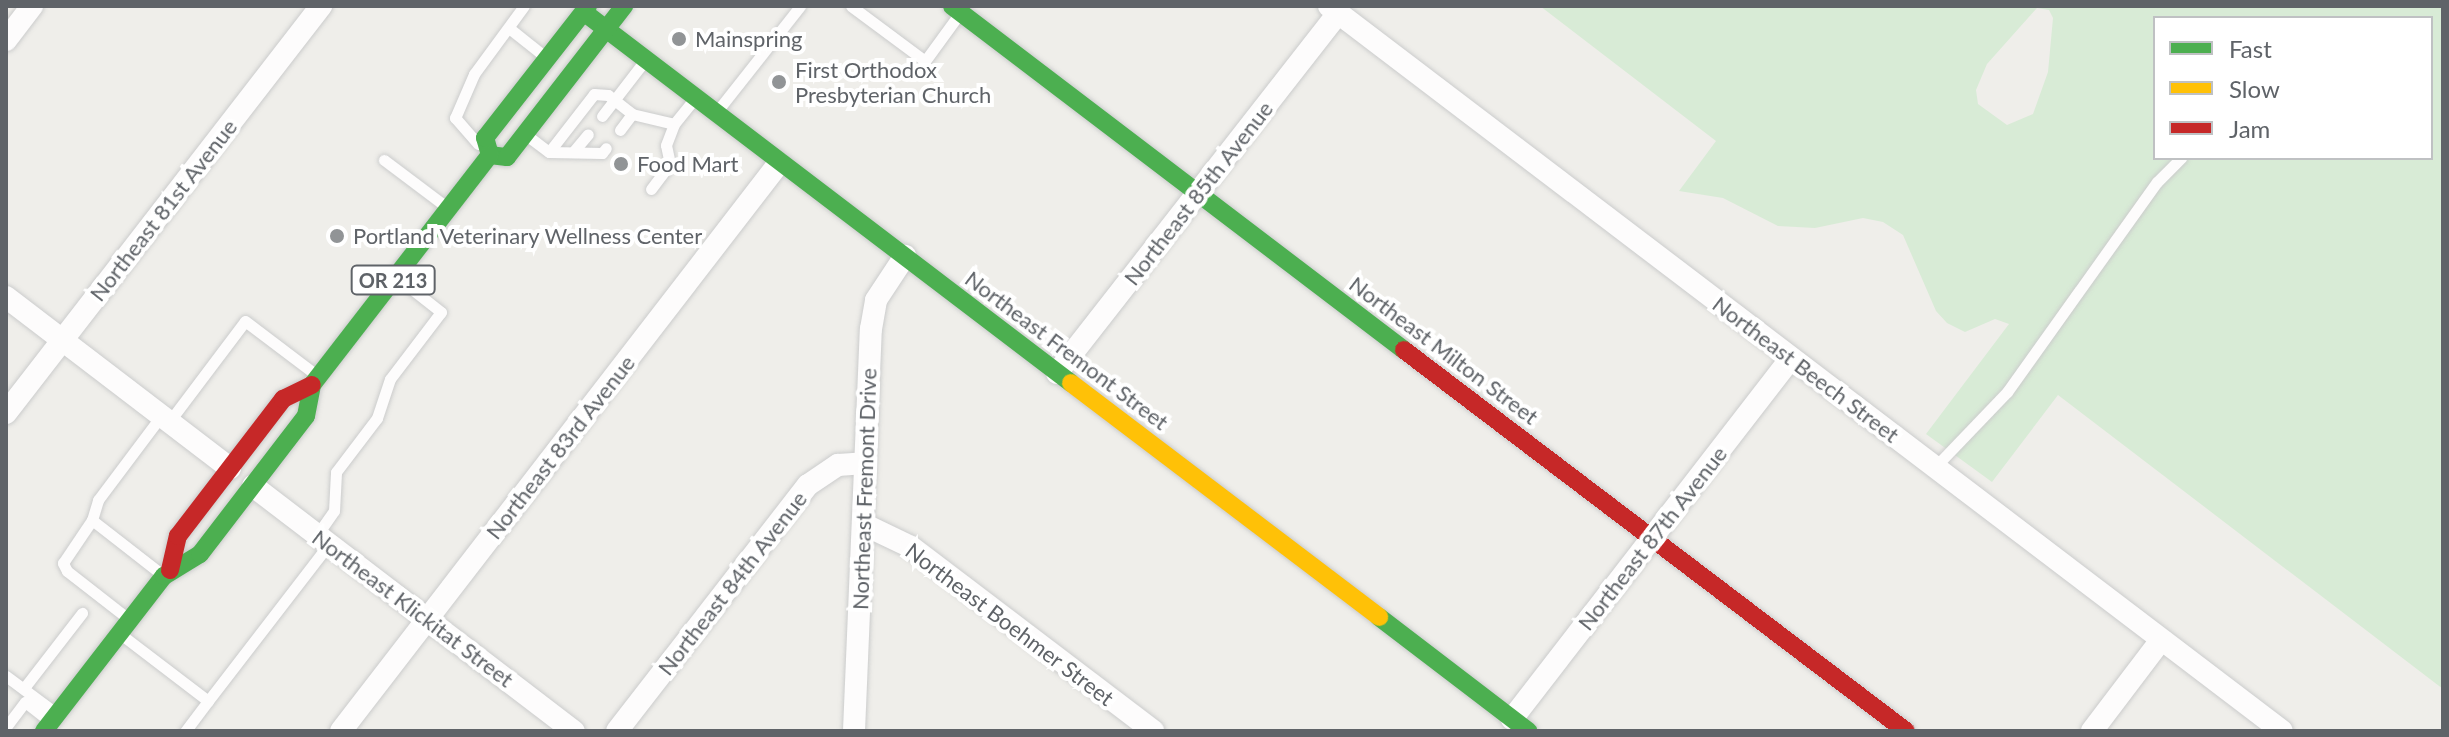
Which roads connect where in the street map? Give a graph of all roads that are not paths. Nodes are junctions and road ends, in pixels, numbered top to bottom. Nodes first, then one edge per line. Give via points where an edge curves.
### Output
1 (32, 6) edge
2 (321, 6) edge
3 (524, 6) edge
4 (624, 6) edge
5 (800, 6) edge
6 (851, 6) edge
7 (583, 8) edge
8 (956, 9) edge
9 (1334, 10) edge
10 (509, 28) junction
11 (606, 30) junction
12 (6, 40) edge
13 (547, 58) junction
14 (645, 61) junction
15 (694, 98) junction
16 (614, 100) junction
17 (632, 114) junction
18 (715, 114) junction
19 (602, 116) dead end
20 (674, 124) junction
21 (620, 130) dead end
22 (525, 134) junction
23 (588, 134) dead end
24 (606, 148) dead end
25 (549, 152) junction
26 (573, 152) junction
27 (490, 155) junction
28 (384, 160) dead end
29 (2179, 160) edge
30 (779, 163) junction
31 (651, 189) dead end
32 (1199, 193) junction
33 (449, 208) junction
34 (905, 256) junction
35 (396, 277) junction
36 (6, 297) edge
37 (63, 340) junction
38 (1791, 358) junction
39 (1057, 373) junction
40 (316, 381) junction
41 (6, 413) edge
42 (165, 419) junction
43 (865, 463) junction
44 (1935, 467) junction
45 (230, 468) junction
46 (253, 486) junction
47 (92, 520) junction
48 (863, 524) junction
49 (1652, 538) junction
50 (323, 540) junction
51 (167, 573) junction
52 (82, 613) dead end
53 (428, 619) junction
54 (125, 626) junction
55 (2161, 640) junction
56 (6, 676) edge
57 (24, 688) junction
58 (208, 701) junction
59 (51, 722) edge
60 (1520, 725) edge
61 (6, 727) edge
62 (185, 731) edge
63 (341, 731) edge
64 (574, 731) edge
65 (617, 731) edge
66 (854, 731) edge
67 (1153, 731) edge
68 (1906, 731) edge
69 (2092, 731) edge
70 (2282, 731) edge

1 - 12 street
2 - 37 street, Northeast 81st Avenue
3 - 10 lane
4 - 11 street, OR 213
5 - 18 lane
6 - 8 lane via 925,61
7 - 11 street, Northeast Fremont Street
7 - 13 street, OR 213
8 - 32 street, Northeast Milton Street
9 - 32 street, Northeast 85th Avenue
9 - 38 street, Northeast Beech Street
10 - 13 lane
10 - 27 lane via 474,74 455,118
11 - 14 street, Northeast Fremont Street
11 - 22 street, OR 213
13 - 27 street, OR 213 via 485,138
14 - 15 street, Northeast Fremont Street
14 - 16 lane
15 - 18 street, Northeast Fremont Street
15 - 20 lane
16 - 17 lane
16 - 19 lane
16 - 25 lane via 594,94
17 - 20 lane
17 - 21 lane
18 - 30 street, Northeast Fremont Street
20 - 31 lane via 666,145 670,164
22 - 25 lane
22 - 27 street, OR 213 via 507,157
23 - 26 lane
24 - 26 lane via 602,153
25 - 26 lane
27 - 33 street, OR 213
28 - 33 lane
29 - 44 lane via 2157,182 2007,392
30 - 34 street, Northeast Fremont Street
30 - 53 street, Northeast 83rd Avenue
32 - 39 street, Northeast 85th Avenue
32 - 49 street, Northeast Milton Street
33 - 35 street, OR 213
34 - 39 street, Northeast Fremont Street
34 - 43 street, Northeast Fremont Drive via 873,313
35 - 40 street, OR 213
35 - 50 lane via 441,312 390,379 377,418 336,472 334,511
36 - 37 street
37 - 41 street, Northeast 81st Avenue
37 - 42 street
38 - 44 street, Northeast Beech Street
38 - 49 street, Northeast 87th Avenue
39 - 60 street, Northeast Fremont Street
40 - 42 lane via 245,321
40 - 45 street, OR 213 via 283,399
40 - 46 street, OR 213 via 306,416
42 - 45 street
42 - 47 lane via 98,500
43 - 48 street, Northeast Fremont Drive
43 - 65 street, Northeast 84th Avenue via 838,465 808,485
44 - 55 street, Northeast Beech Street
45 - 51 street, OR 213 via 178,536
46 - 50 street, Northeast Klickitat Street
46 - 51 street, OR 213 via 200,554
47 - 51 lane
47 - 54 lane via 63,563
48 - 66 street, Northeast Fremont Drive
48 - 67 street, Northeast Boehmer Street via 911,547
49 - 60 street, Northeast 87th Avenue
49 - 68 street, Northeast Milton Street
50 - 53 street, Northeast Klickitat Street
50 - 58 lane
51 - 54 street, OR 213
52 - 57 lane
53 - 63 street, Northeast 83rd Avenue
53 - 64 street, Northeast Klickitat Street
54 - 58 lane
54 - 59 street, OR 213
55 - 69 street
55 - 70 street, Northeast Beech Street
56 - 57 lane
57 - 59 lane
58 - 62 lane
59 - 61 lane via 25,702

